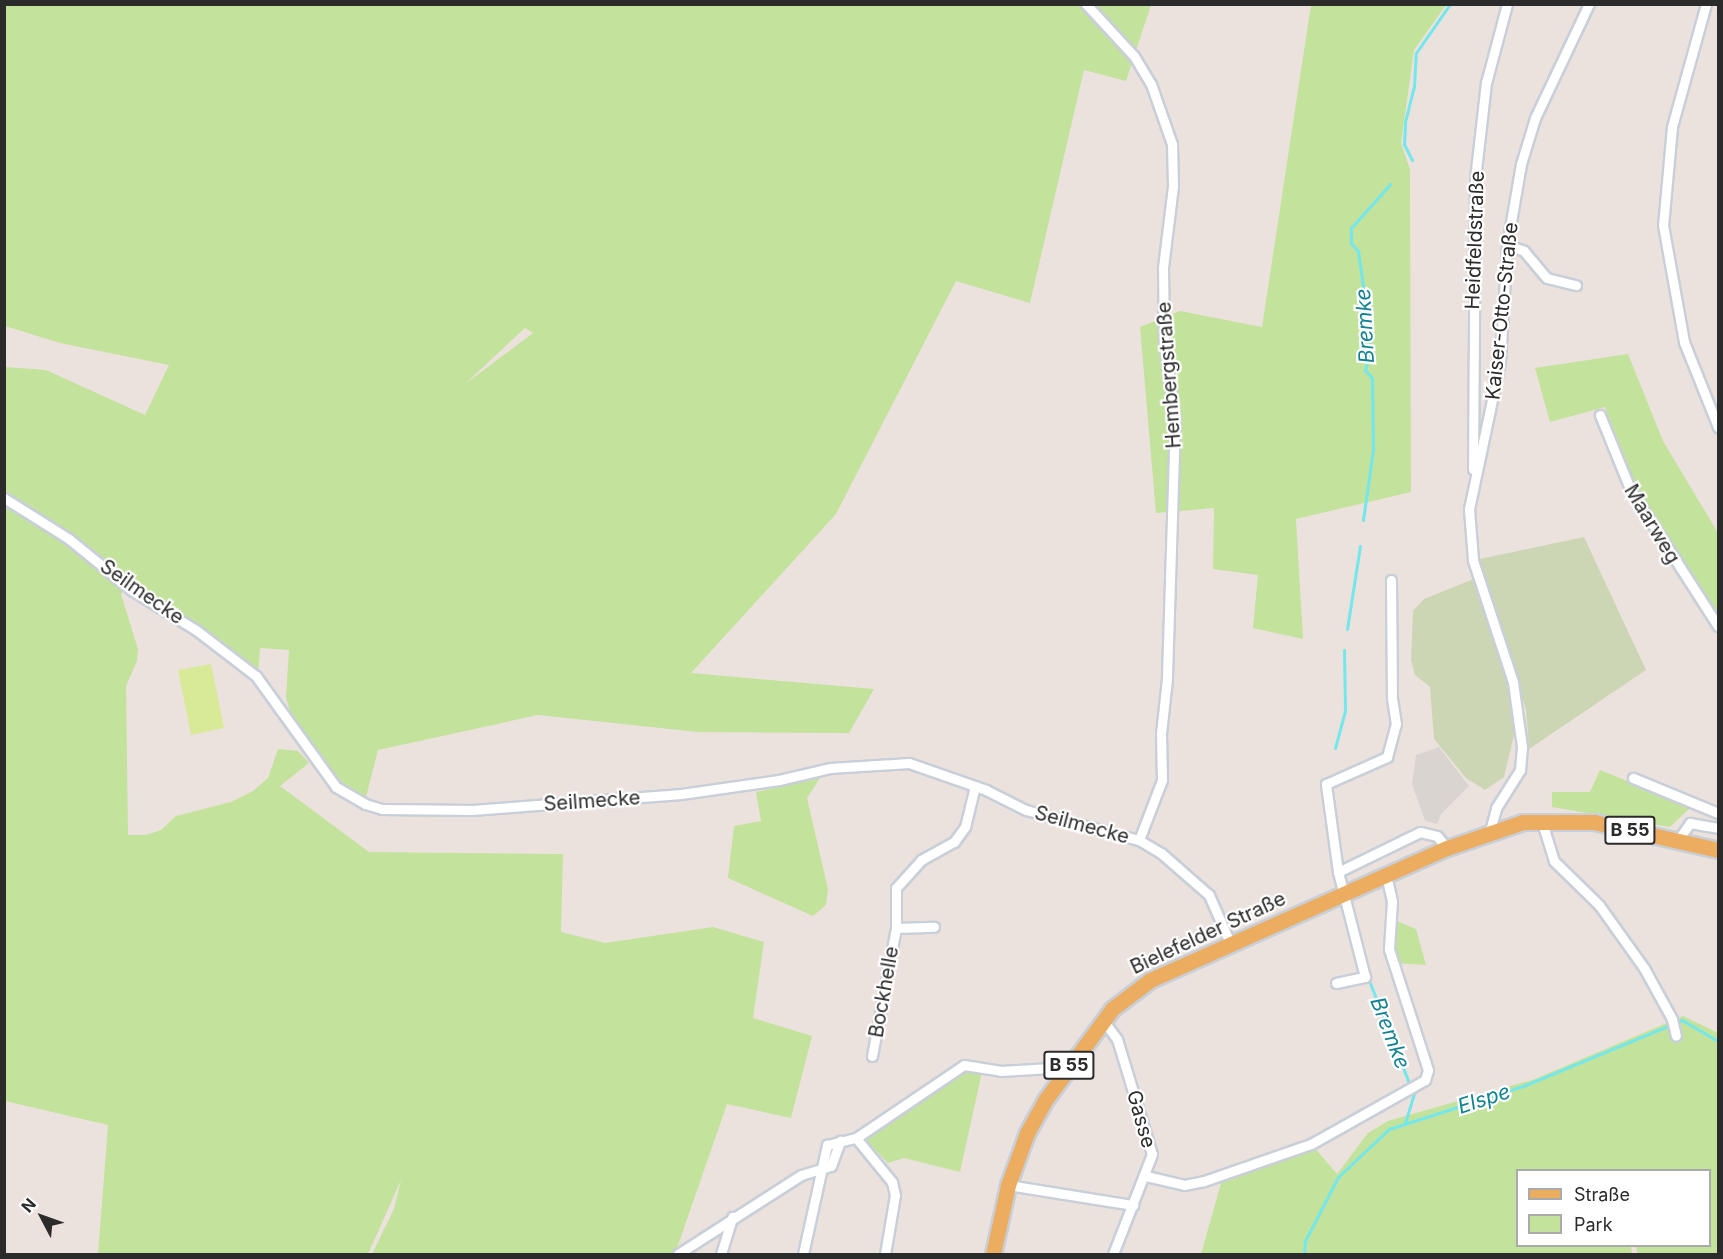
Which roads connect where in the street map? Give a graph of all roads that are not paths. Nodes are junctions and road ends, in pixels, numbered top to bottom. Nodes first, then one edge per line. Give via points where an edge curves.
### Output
1 (1086, 4) edge
2 (1507, 4) edge
3 (1589, 4) edge
4 (1706, 4) edge
5 (1507, 245) junction
6 (1576, 285) dead end
7 (1600, 415) dead end
8 (1719, 427) edge
9 (1473, 478) junction
10 (4, 498) edge
11 (1391, 580) dead end
12 (1718, 624) edge
13 (1633, 778) dead end
14 (975, 786) junction
15 (1719, 813) edge
16 (1541, 819) junction
17 (1719, 828) edge
18 (1490, 831) junction
19 (1138, 840) junction
20 (1678, 840) junction
21 (1447, 848) junction
22 (1719, 850) edge
23 (1338, 872) junction
24 (1386, 875) junction
25 (1344, 894) junction
26 (934, 927) dead end
27 (896, 928) junction
28 (1231, 945) junction
29 (1336, 983) dead end
30 (1103, 1020) junction
31 (1674, 1028) dead end
32 (872, 1056) dead end
33 (1064, 1072) junction
34 (856, 1138) junction
35 (821, 1169) junction
36 (1146, 1176) junction
37 (1008, 1185) junction
38 (1133, 1205) junction
39 (732, 1218) junction
40 (678, 1254) edge
41 (721, 1254) edge
42 (803, 1254) edge
43 (885, 1254) edge
44 (993, 1254) edge
45 (1113, 1254) edge

1 - 19 street, Hembergstraße via 1134,56 1151,84 1172,144 1173,186 1163,268 1164,340 1175,421 1167,679 1161,733 1162,780
2 - 9 street, Heidfeldstraße via 1486,83 1475,179 1470,436
3 - 5 street, Kaiser-Otto-Straße via 1527,141
4 - 8 street via 1674,116 1663,225 1684,342
5 - 6 street via 1524,251 1547,278
5 - 9 street, Kaiser-Otto-Straße via 1500,362
7 - 12 street, Maarweg via 1630,489
9 - 18 street, Kaiser-Otto-Straße via 1469,509 1472,554 1513,681 1522,747 1520,770 1496,808
10 - 14 street, Seilmecke via 69,539 132,591 196,630 256,676 336,787 365,804 382,809 472,810 681,794 779,780 830,768 909,763
11 - 23 street via 1392,698 1396,724 1387,757 1326,784
13 - 15 street
14 - 19 street, Seilmecke via 1026,810
14 - 27 street, Bockhelle via 965,828 954,842 921,860 901,879 895,896
16 - 18 main road, Bielefelder Straße / B 55
16 - 20 main road, Bielefelder Straße / B 55 via 1594,822
16 - 31 street via 1558,867 1599,905 1644,968
17 - 20 street via 1690,823
18 - 21 main road, Bielefelder Straße / B 55
19 - 28 street, Seilmecke via 1161,853 1209,895
20 - 22 main road, Bielefelder Straße / B 55
21 - 23 street via 1437,836 1420,832
21 - 24 main road, Bielefelder Straße / B 55
23 - 25 street
24 - 25 main road, Bielefelder Straße / B 55
24 - 36 street via 1392,901 1391,956 1428,1076 1400,1097 1311,1143 1233,1172 1184,1185
25 - 28 main road, Bielefelder Straße / B 55
25 - 29 street via 1365,977
26 - 27 street, Bockhelle
27 - 32 street, Bockhelle
28 - 30 main road, Bielefelder Straße / B 55 via 1150,980 1129,993
30 - 33 main road, Bielefelder Straße / B 55
30 - 36 street, Gasse via 1117,1039 1151,1148
33 - 34 street via 1051,1068 1000,1071 964,1065
33 - 37 main road, Bielefelder Straße / B 55 via 1027,1133
34 - 35 street via 827,1145
34 - 43 street via 892,1182 894,1195
35 - 39 street via 801,1175
35 - 42 street
36 - 38 street, Gasse
37 - 38 street
37 - 44 main road, Bielefelder Straße / B 55
38 - 45 street, Gasse
39 - 40 street
39 - 41 street

